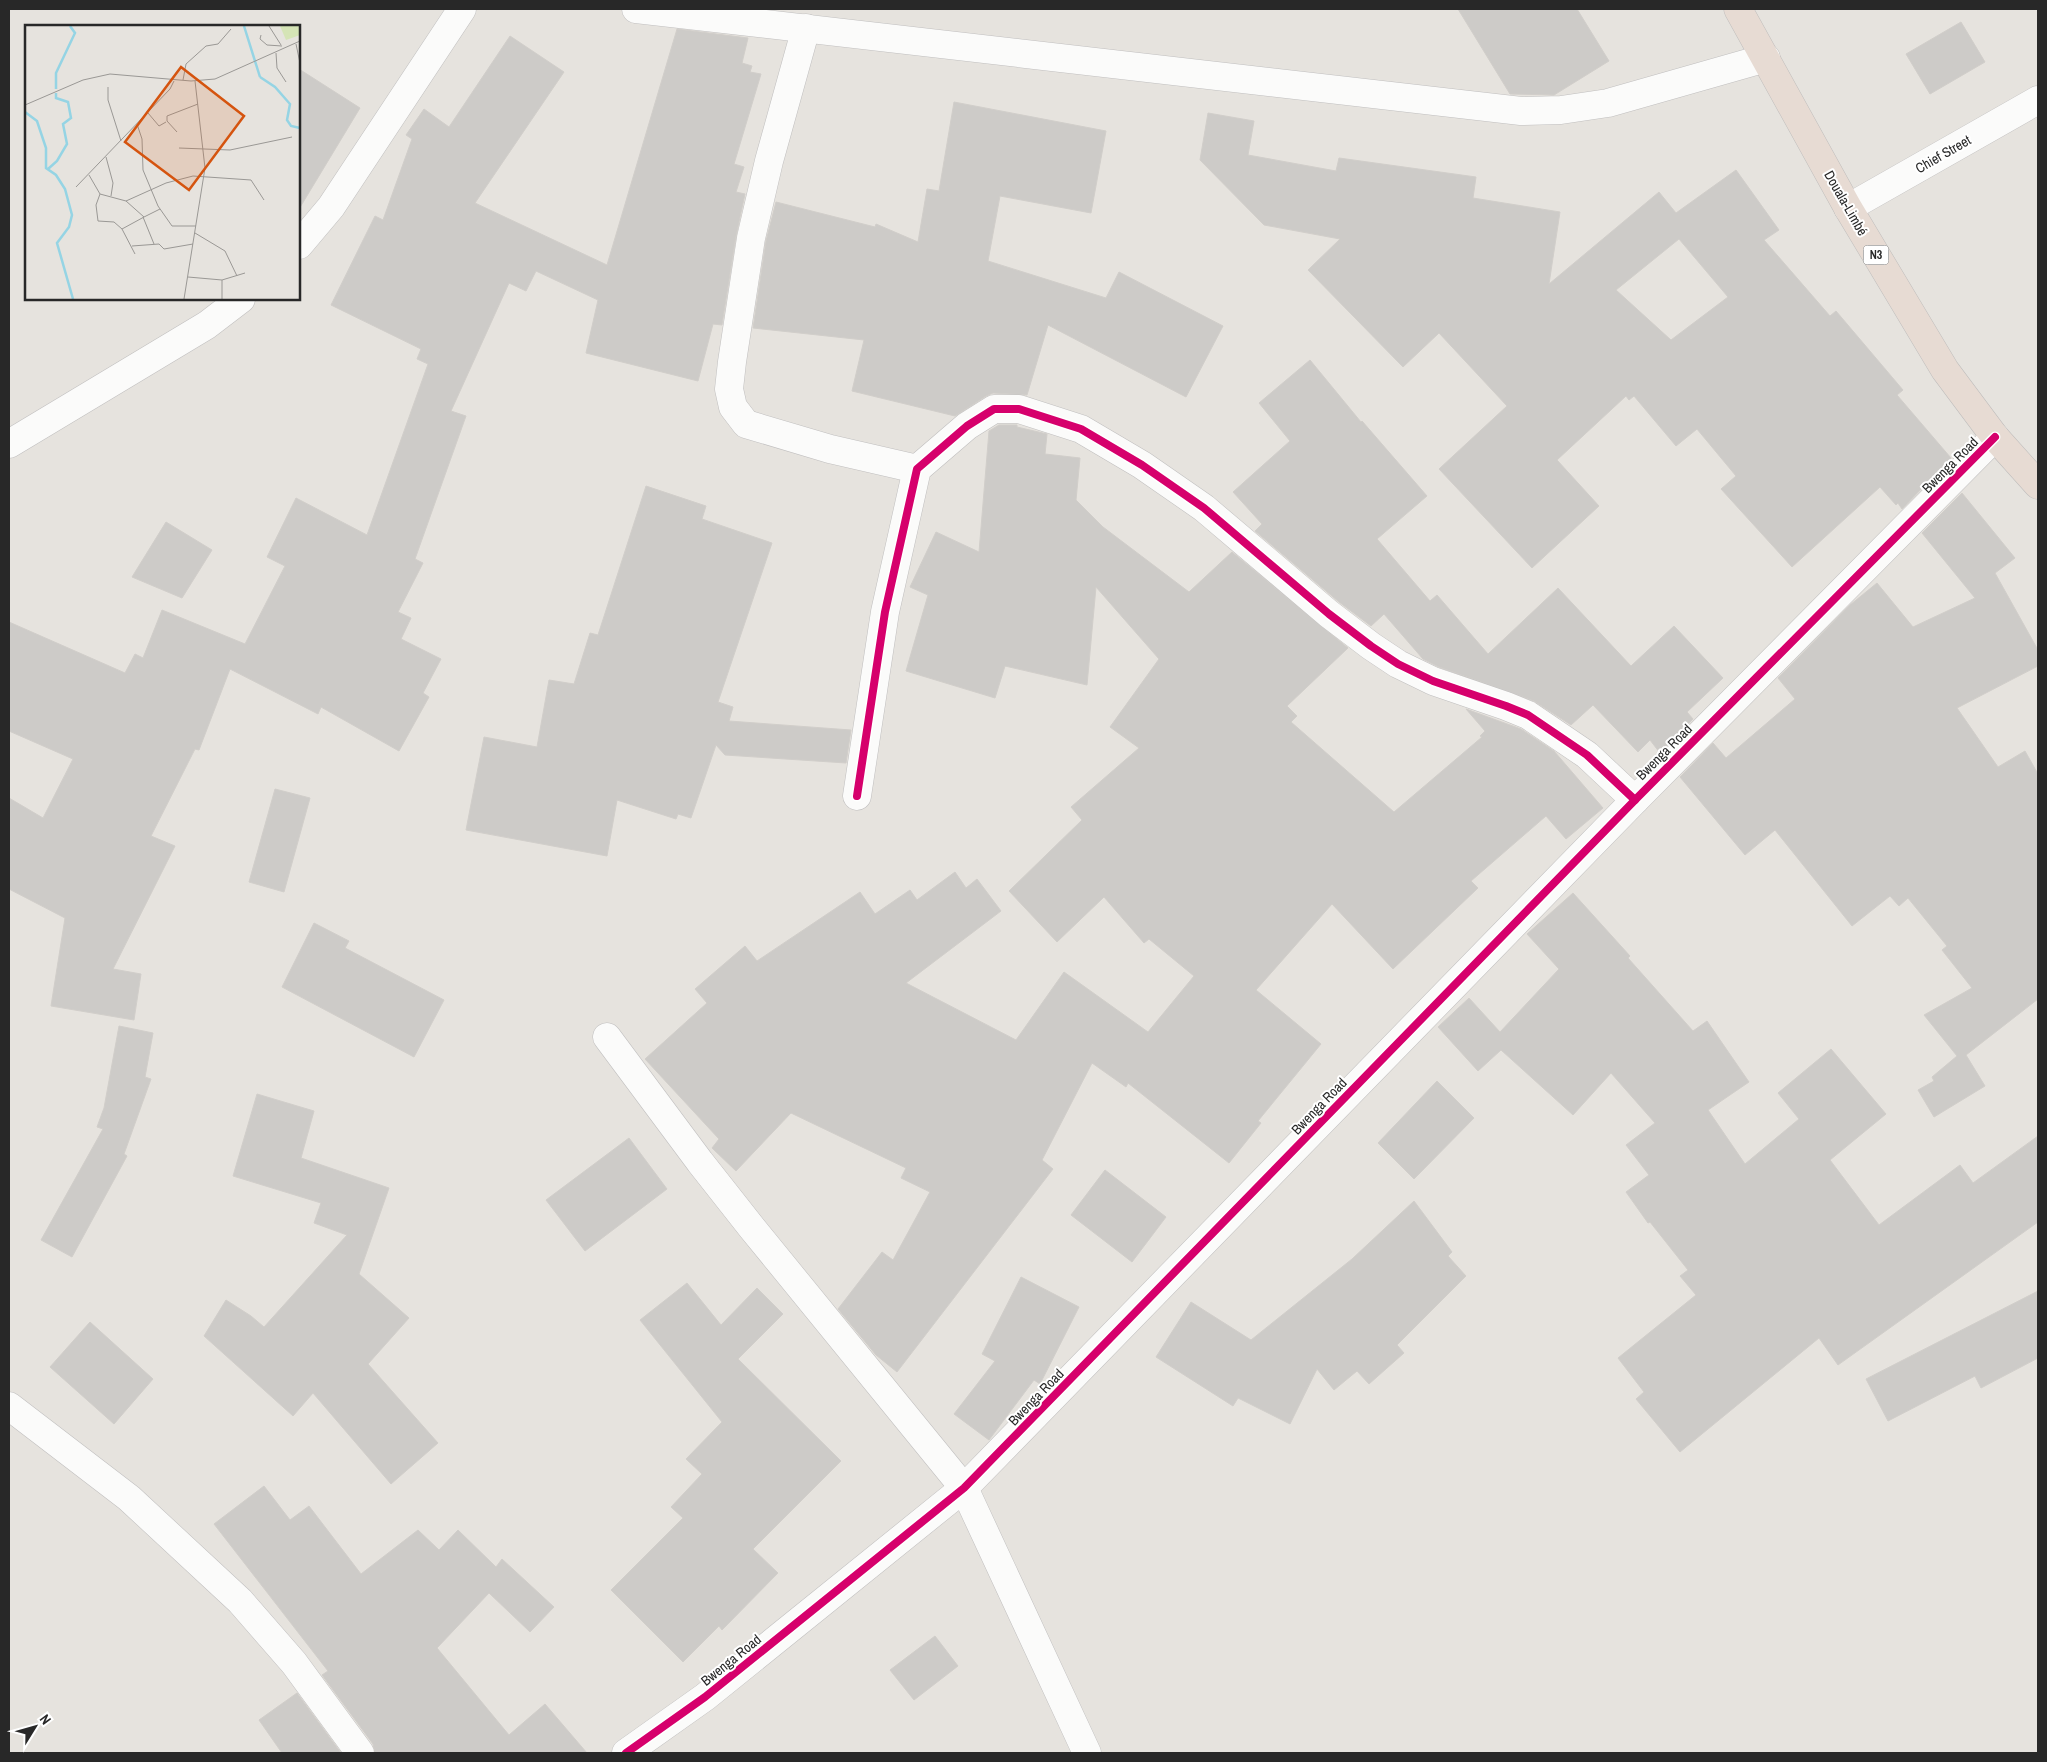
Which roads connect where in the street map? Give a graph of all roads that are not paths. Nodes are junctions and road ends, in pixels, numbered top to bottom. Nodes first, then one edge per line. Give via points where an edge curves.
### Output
1 (462, 9) edge
2 (636, 9) edge
3 (1738, 9) edge
4 (806, 28) junction
5 (1766, 58) junction
6 (2038, 100) edge
7 (1848, 208) junction
8 (300, 244) edge
9 (240, 300) edge
10 (1994, 438) junction
11 (9, 444) edge
12 (917, 469) junction
13 (2038, 485) edge
14 (856, 796) dead end
15 (1635, 800) junction
16 (607, 1037) dead end
17 (9, 1406) edge
18 (964, 1488) junction
19 (360, 1753) edge
20 (626, 1753) edge
21 (1087, 1753) edge

1 - 8 street via 331,207
2 - 4 street
3 - 5 highway, Douala-Limbé / N3
4 - 5 street via 1521,111 1608,104
4 - 12 street via 751,238 729,389 733,407 746,424 830,449
5 - 7 highway, Douala-Limbé / N3
6 - 7 street, Chief Street
7 - 10 highway, Douala-Limbé / N3 via 1945,370
9 - 11 street via 207,325
10 - 13 highway, Douala-Limbé / N3
10 - 15 street, Bwenga Road
12 - 14 street via 885,612
12 - 15 street via 967,426 994,409 1019,408 1081,429 1142,465 1204,508 1328,614 1398,664 1433,681 1528,715 1587,756
15 - 18 street, Bwenga Road
16 - 18 street via 746,1221
17 - 19 street via 129,1498 240,1602 294,1663
18 - 20 street, Bwenga Road via 705,1697
18 - 21 street

